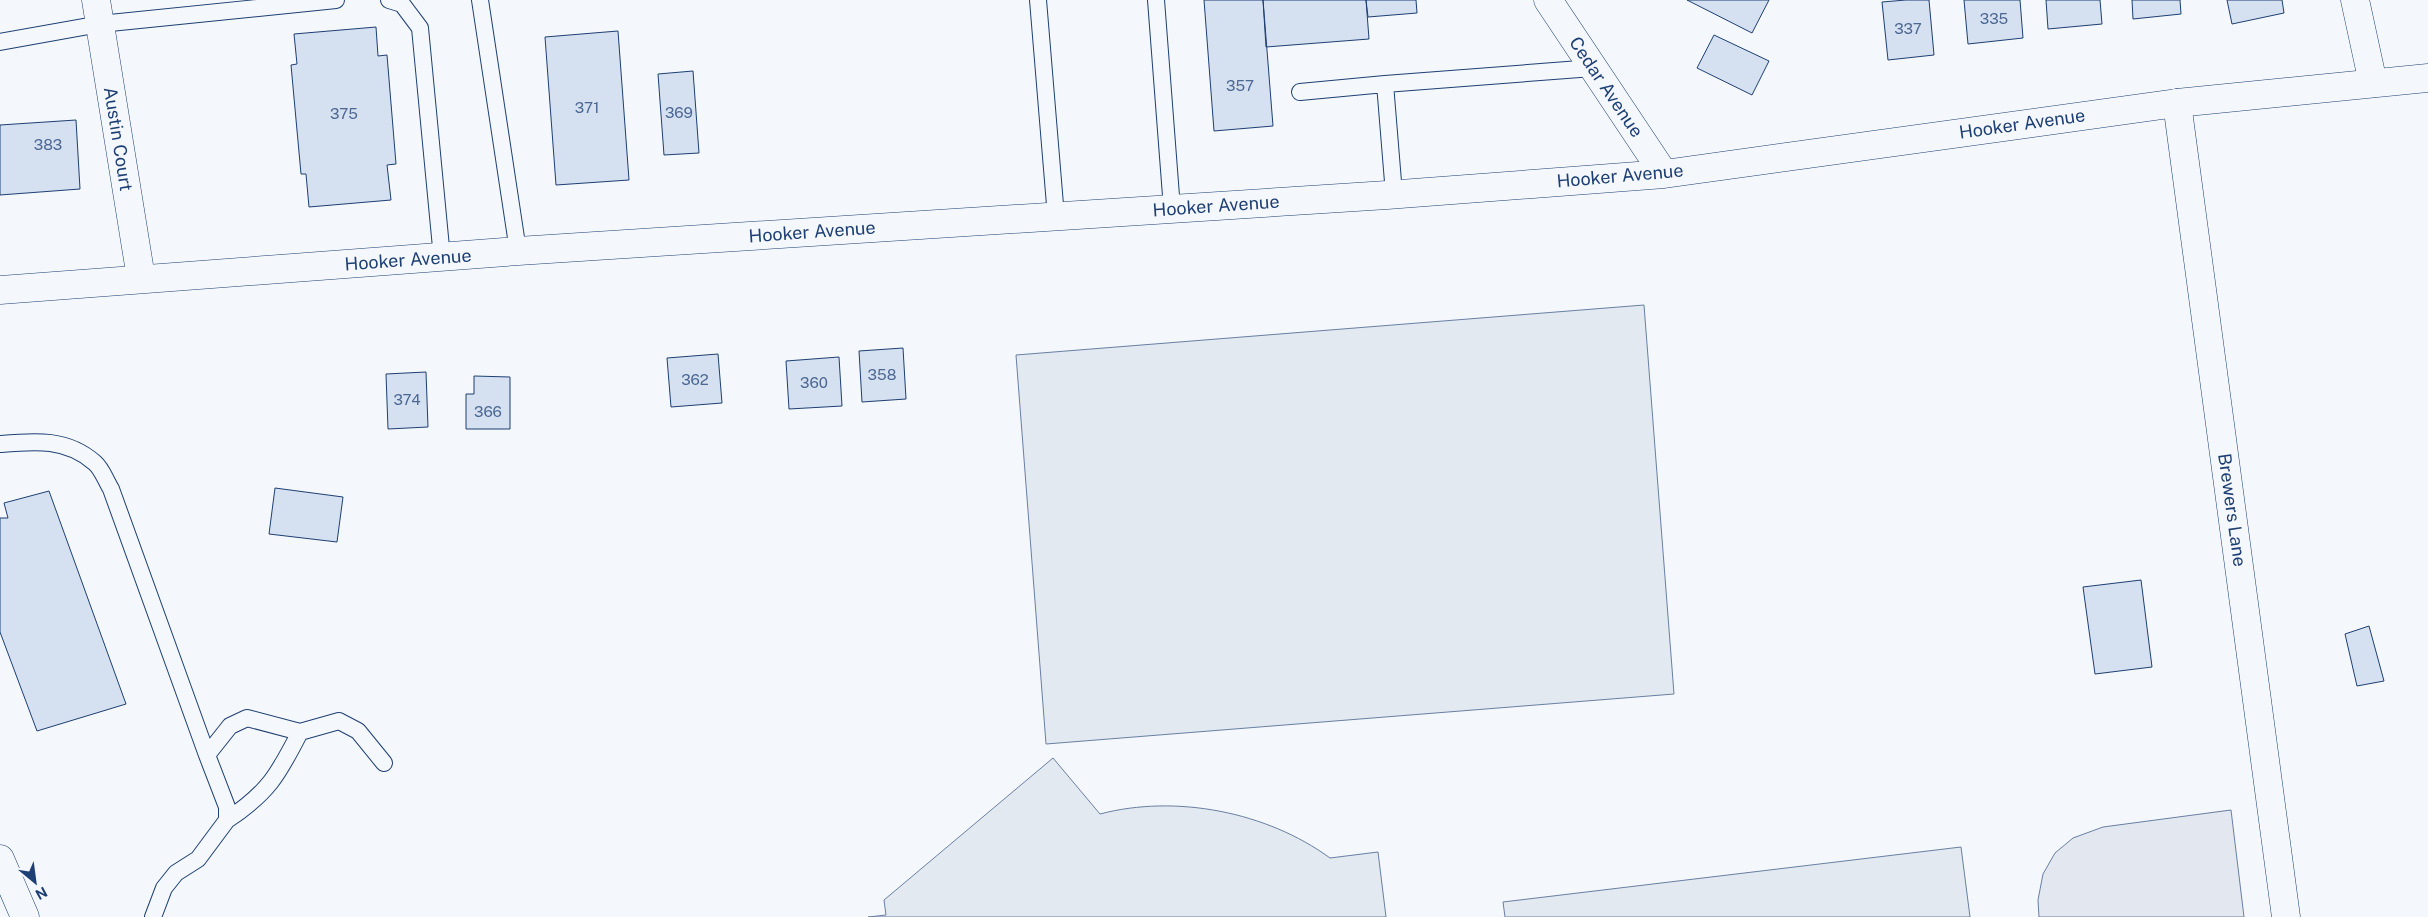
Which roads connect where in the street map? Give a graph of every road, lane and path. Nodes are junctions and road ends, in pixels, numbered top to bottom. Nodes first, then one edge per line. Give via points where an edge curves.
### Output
1 (336, 0) edge
2 (389, 0) edge
3 (480, 0) edge
4 (1038, 0) edge
5 (1156, 0) edge
6 (1548, 0) edge
7 (2355, 0) edge
8 (98, 12) edge
9 (0, 42) edge
10 (1594, 68) junction
11 (2428, 78) edge
12 (2373, 83) junction
13 (1385, 84) junction
14 (1300, 92) dead end
15 (2177, 102) junction
16 (1664, 174) junction
17 (1394, 194) junction
18 (1172, 209) junction
19 (1056, 216) junction
20 (518, 251) junction
21 (442, 258) junction
22 (140, 278) junction
23 (0, 290) edge
24 (0, 444) edge
25 (300, 732) junction
26 (207, 755) junction
27 (384, 762) dead end
28 (226, 820) junction
29 (0, 858) edge
30 (25, 917) edge
31 (153, 917) edge
32 (2286, 917) edge

1 - 8 lane
2 - 21 lane via 402,4 420,28
3 - 20 lane
4 - 19 lane
5 - 18 lane
6 - 10 street, Cedar Avenue
7 - 12 street
8 - 9 lane
8 - 22 street, Austin Court
10 - 13 lane
10 - 16 street, Cedar Avenue
11 - 12 street, Hooker Avenue
12 - 15 street, Hooker Avenue
13 - 14 lane
13 - 17 lane
15 - 16 street, Hooker Avenue
15 - 32 street, Brewers Lane
16 - 17 street, Hooker Avenue
17 - 18 street, Hooker Avenue
18 - 19 street, Hooker Avenue
19 - 20 street, Hooker Avenue
20 - 21 street, Hooker Avenue
21 - 22 street, Hooker Avenue
22 - 23 street, Hooker Avenue
24 - 26 lane via 44,441 73,448 96,464 111,489
25 - 26 lane via 247,718 230,726
25 - 27 lane via 339,721 358,731
25 - 28 lane via 278,776 251,804
26 - 28 lane via 227,807
28 - 31 lane via 198,859 176,873 164,888
29 - 30 street

